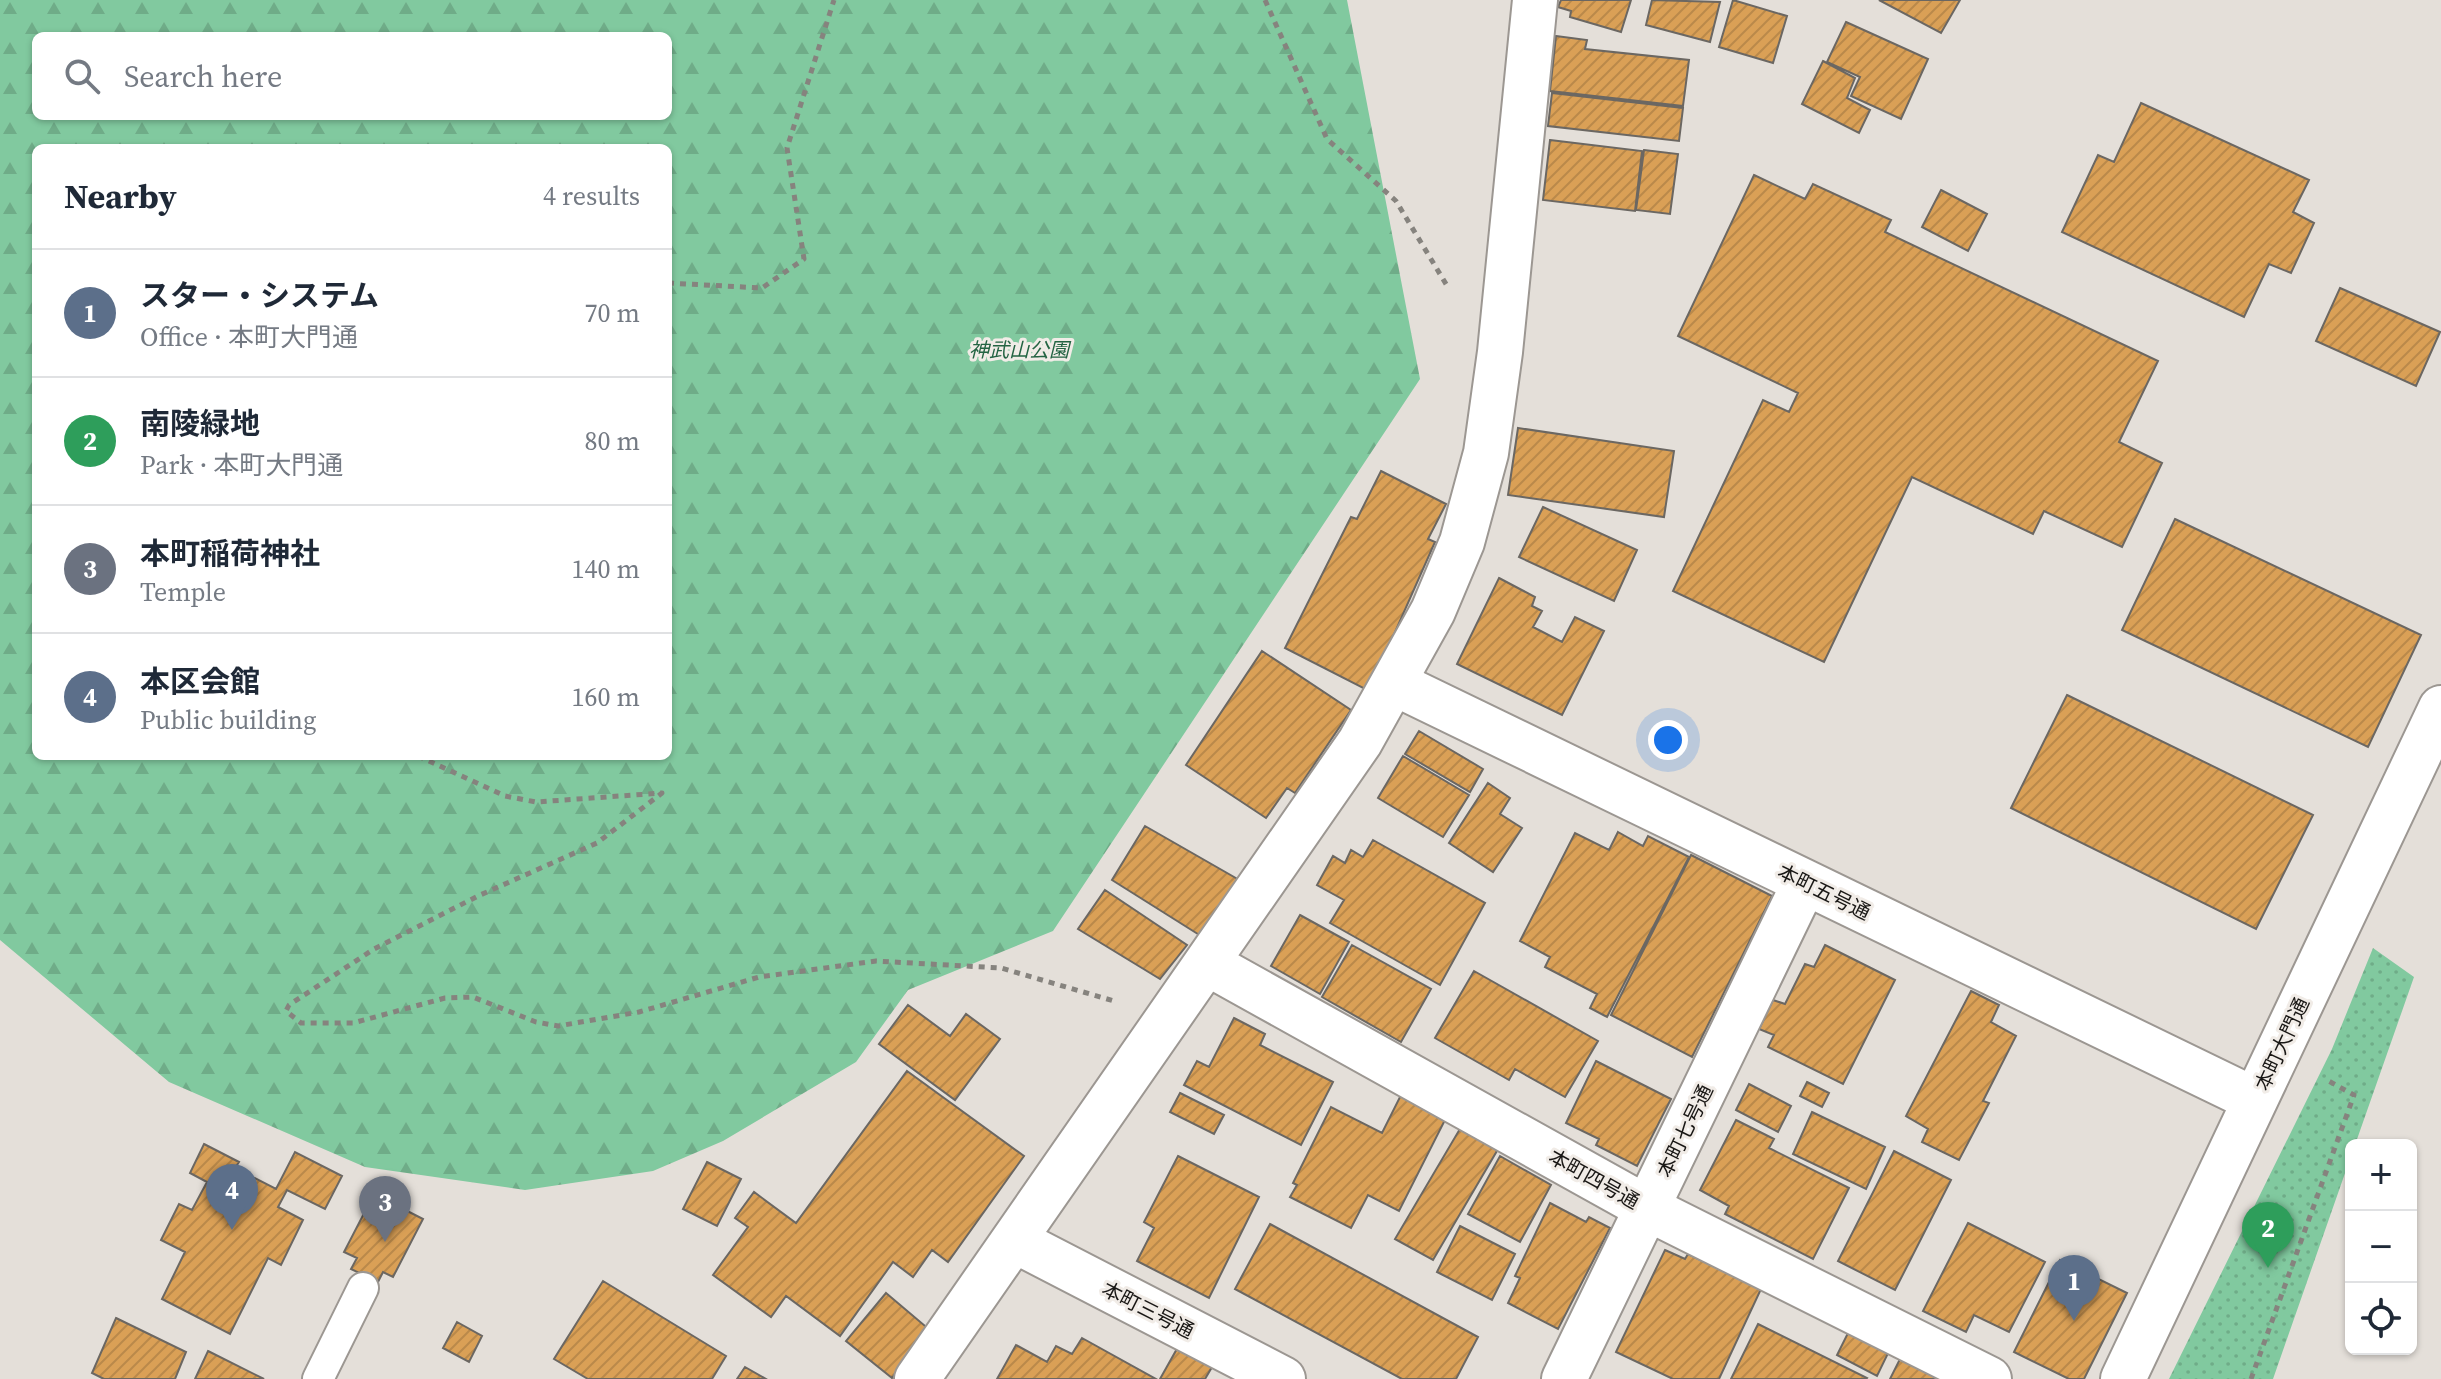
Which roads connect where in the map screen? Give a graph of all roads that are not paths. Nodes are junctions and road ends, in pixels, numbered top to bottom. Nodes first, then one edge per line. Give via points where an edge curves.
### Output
1 (1535, 0) edge
2 (1394, 683) junction
3 (2441, 708) edge
4 (1805, 882) junction
5 (1207, 963) junction
6 (2255, 1100) junction
7 (1647, 1208) junction
8 (1014, 1240) junction
9 (363, 1288) dead end
10 (318, 1379) edge
11 (917, 1379) edge
12 (1283, 1379) edge
13 (1564, 1379) edge
14 (1989, 1379) edge
15 (2123, 1379) edge

1 - 2 street via 1486,453 1462,542
2 - 4 street, 本町五号通
2 - 5 street via 1360,742
3 - 6 street, 本町大門通
4 - 6 street, 本町五号通
4 - 7 street, 本町七号通
5 - 7 street, 本町四号通
5 - 8 street
6 - 15 street, 本町大門通
7 - 13 street, 本町七号通
7 - 14 street, 本町四号通
8 - 11 street
8 - 12 street, 本町三号通
9 - 10 lane

